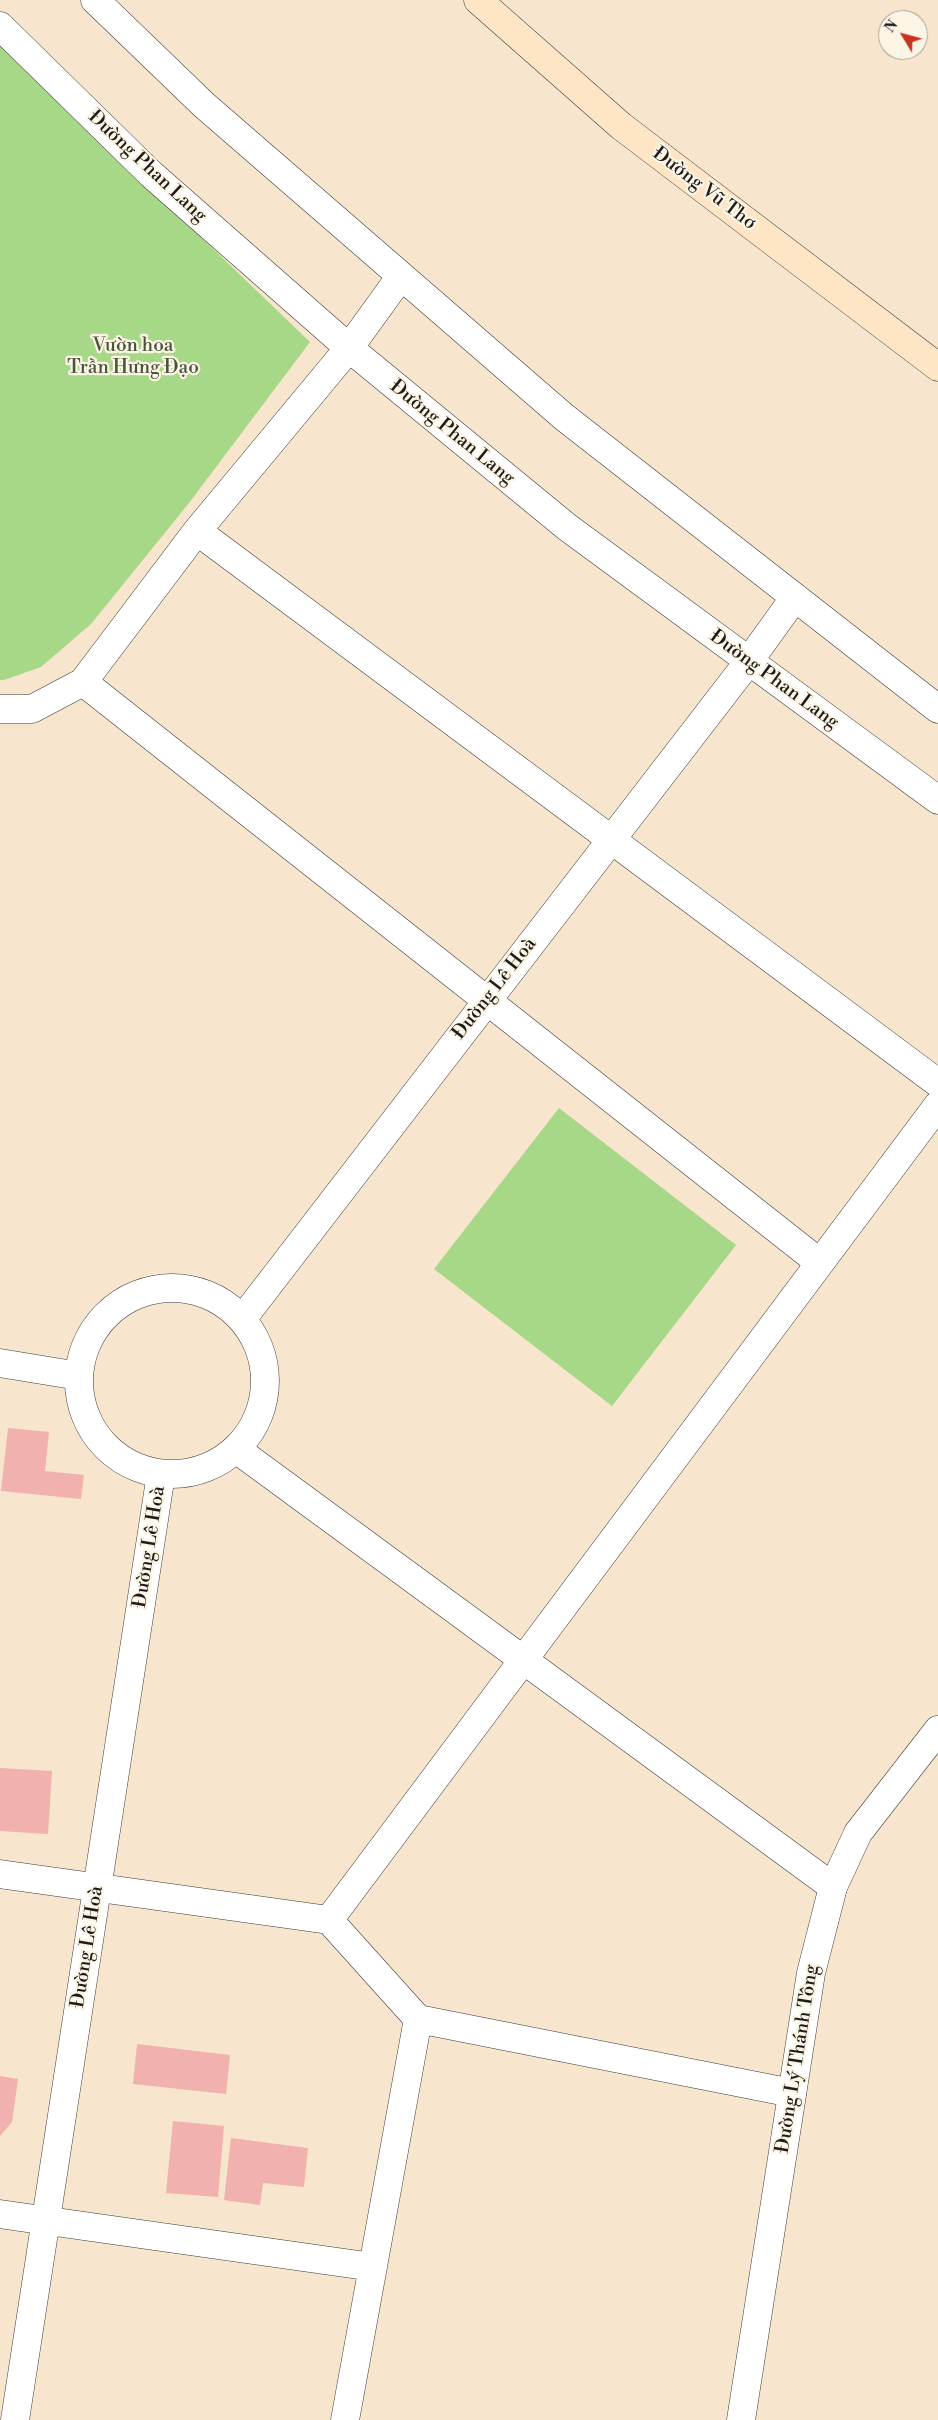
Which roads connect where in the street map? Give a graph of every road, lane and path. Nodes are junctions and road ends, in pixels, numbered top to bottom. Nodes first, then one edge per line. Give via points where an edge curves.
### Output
1 (95, 0) edge
2 (478, 0) edge
3 (0, 26) edge
4 (401, 276) junction
5 (349, 348) junction
6 (938, 367) edge
7 (197, 531) junction
8 (795, 597) junction
9 (749, 661) junction
10 (83, 682) junction
11 (0, 709) edge
12 (938, 709) edge
13 (938, 800) edge
14 (611, 840) junction
15 (486, 1001) junction
16 (938, 1082) edge
17 (938, 1104) edge
18 (820, 1263) junction
19 (243, 1318) junction
20 (0, 1363) edge
21 (79, 1376) junction
22 (236, 1450) junction
23 (161, 1474) junction
24 (524, 1660) junction
25 (938, 1730) edge
26 (0, 1874) edge
27 (833, 1887) junction
28 (98, 1888) junction
29 (330, 1920) junction
30 (418, 2020) junction
31 (792, 2093) junction
32 (0, 2214) edge
33 (46, 2220) junction
34 (373, 2267) junction
35 (15, 2420) edge
36 (345, 2420) edge
37 (741, 2420) edge

1 - 4 street via 204,105
2 - 6 main road, Đường Vũ Thơ via 621,126
3 - 5 street, Đường Phan Lang via 151,174
4 - 5 street
4 - 8 street via 564,417
5 - 7 street
5 - 9 street, Đường Phan Lang via 567,527
7 - 10 street
7 - 14 street
8 - 9 street, Đường Lê Hoà
8 - 12 street
9 - 13 street, Đường Phan Lang
9 - 14 street, Đường Lê Hoà
10 - 11 street via 32,709
10 - 15 street
14 - 15 street, Đường Lê Hoà
14 - 16 street
15 - 18 street
15 - 19 street, Đường Lê Hoà
17 - 18 street
18 - 24 street
19 - 21 street via 218,1299 188,1288 156,1289 134,1296 102,1319 86,1345
19 - 22 street via 258,1342 266,1371 264,1400 254,1427
20 - 21 street
21 - 23 street via 82,1404 92,1430 111,1452 134,1467
22 - 23 street via 205,1468 188,1473
22 - 24 street
23 - 28 street, Đường Lê Hoà
24 - 27 street
24 - 29 street
25 - 27 street, Đường Lý Thánh Tông via 858,1833
26 - 28 street
27 - 31 street, Đường Lý Thánh Tông via 811,1973
28 - 29 street
28 - 33 street, Đường Lê Hoà
29 - 30 street
30 - 31 street
30 - 34 street
31 - 37 street, Đường Lý Thánh Tông
32 - 33 street
33 - 34 street
33 - 35 street, Đường Lê Hoà
34 - 36 street

